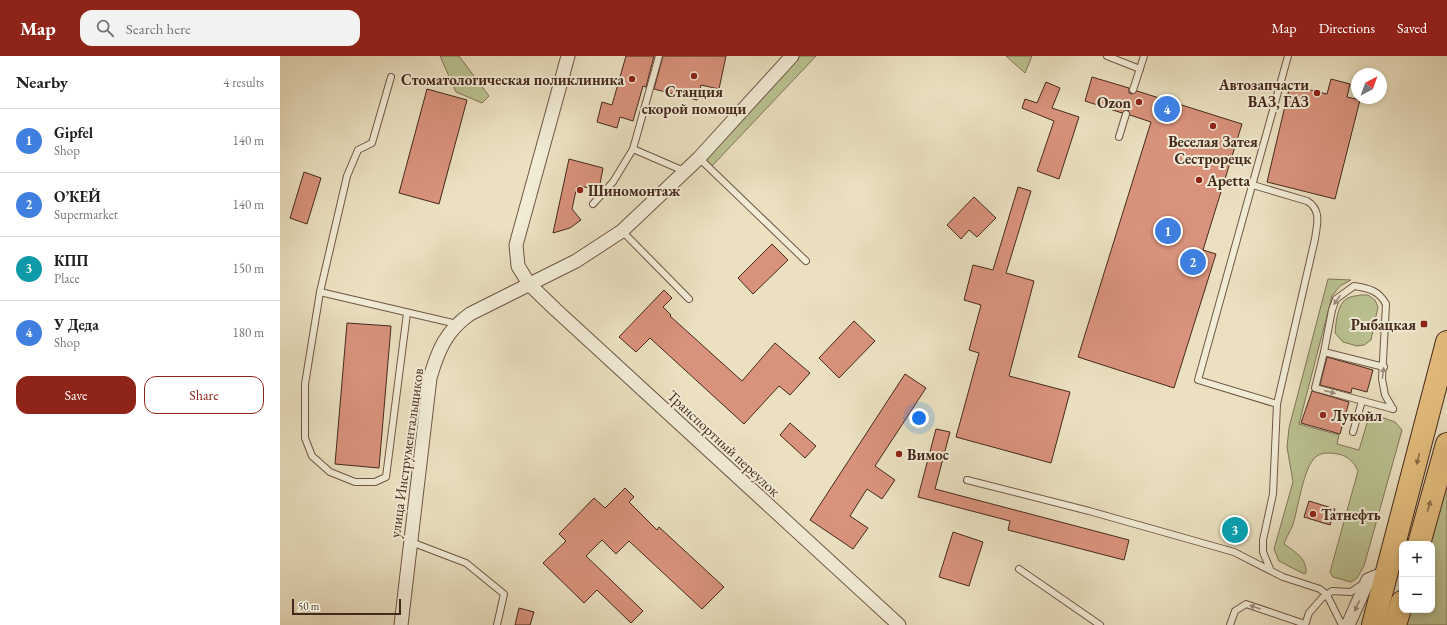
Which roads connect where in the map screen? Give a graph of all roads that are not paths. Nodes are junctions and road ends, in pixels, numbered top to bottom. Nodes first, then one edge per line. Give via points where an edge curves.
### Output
1 (568, 56) edge
2 (659, 56) edge
3 (792, 56) edge
4 (1107, 56) edge
5 (1144, 56) edge
6 (1288, 56) edge
7 (1140, 69) junction
8 (391, 77) dead end
9 (1133, 90) dead end
10 (1126, 114) dead end
11 (1119, 137) dead end
12 (633, 149) junction
13 (700, 158) junction
14 (685, 172) junction
15 (1253, 185) junction
16 (593, 204) dead end
17 (622, 231) junction
18 (806, 261) dead end
19 (529, 284) junction
20 (320, 292) junction
21 (689, 299) dead end
22 (407, 313) junction
23 (457, 324) junction
24 (1447, 342) edge
25 (1324, 352) junction
26 (1384, 367) junction
27 (1362, 401) junction
28 (1277, 404) junction
29 (1353, 432) dead end
30 (1447, 444) edge
31 (967, 480) dead end
32 (1420, 541) edge
33 (411, 542) junction
34 (1019, 569) dead end
35 (1270, 569) junction
36 (1378, 576) junction
37 (1327, 595) junction
38 (1399, 613) edge
39 (401, 625) edge
40 (497, 625) edge
41 (899, 625) edge
42 (1100, 625) edge
43 (1230, 625) edge
44 (1305, 625) edge
45 (1342, 625) edge
46 (1348, 625) edge
47 (1373, 625) edge
48 (1396, 625) edge

1 - 19 street via 516,245 518,266
2 - 12 lane
3 - 13 street, улица Инструментальщиков
4 - 7 lane
5 - 7 lane
6 - 15 lane
7 - 9 lane
8 - 20 lane via 372,143 358,150 347,176
10 - 11 lane
12 - 14 lane
12 - 16 lane via 613,182
13 - 14 street, улица Инструментальщиков
13 - 18 lane
14 - 17 street, улица Инструментальщиков
15 - 28 lane via 1307,201 1317,211 1318,218 1316,239
15 - 28 lane via 1198,380
17 - 19 street, улица Инструментальщиков via 576,261
17 - 21 lane
19 - 23 street, улица Инструментальщиков via 470,314
19 - 41 street, Транспортный переулок
20 - 22 lane
20 - 22 lane via 305,384 305,438 312,456 330,472 355,482 375,482 386,477
22 - 23 lane
23 - 33 street, улица Инструментальщиков via 446,337 436,356 430,378
24 -> 36 highway
25 - 26 lane
26 -> 25 lane via 1386,304 1381,296 1368,288 1354,286 1336,299
25 -> 27 lane via 1315,388
27 -> 26 lane via 1393,409 1385,395 1382,379
27 - 29 lane
28 - 35 lane via 1273,494 1263,540 1263,552
32 -> 30 highway
31 - 35 lane via 1234,552
33 - 39 street, улица Инструментальщиков
33 - 40 lane via 466,563 504,594
34 - 42 lane
35 - 37 lane via 1283,577 1320,589
36 - 37 lane via 1351,592 1332,591
36 -> 46 street
36 - 47 highway
37 - 44 lane via 1309,613
37 - 45 lane
38 - 48 highway
44 -> 43 lane via 1246,604 1235,611

